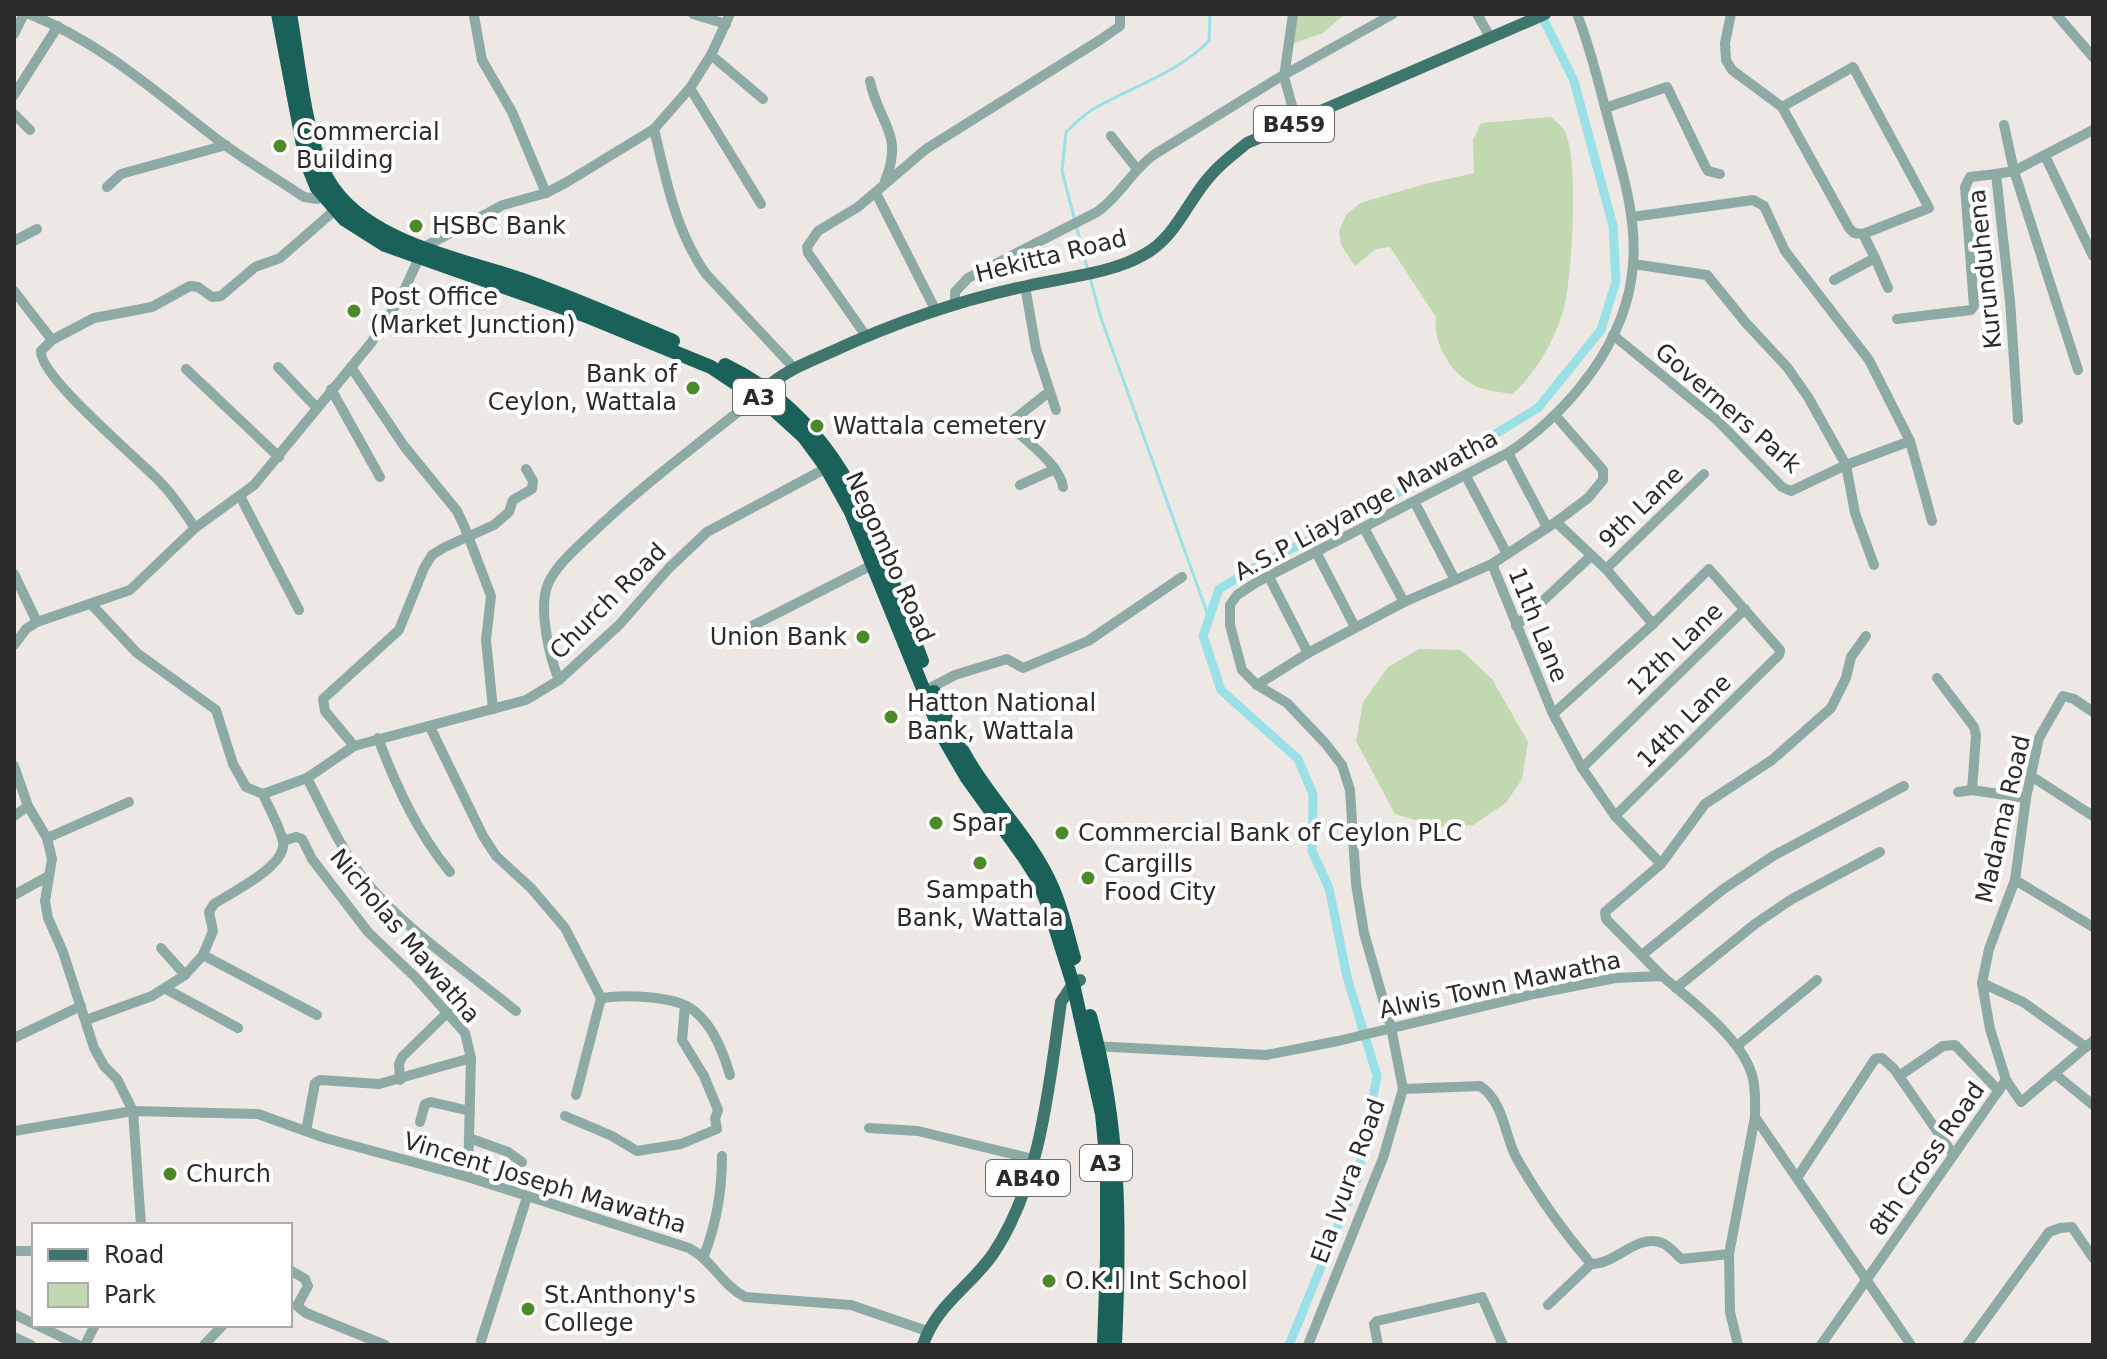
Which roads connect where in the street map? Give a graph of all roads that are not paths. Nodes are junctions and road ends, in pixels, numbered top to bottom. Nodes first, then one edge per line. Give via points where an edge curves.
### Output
1 (27, 14) edge
2 (278, 14) edge
3 (290, 14) edge
4 (693, 14) edge
5 (1120, 14) edge
6 (1293, 14) edge
7 (1393, 14) edge
8 (1477, 14) edge
9 (1545, 14) edge
10 (1577, 14) edge
11 (1731, 14) edge
12 (2056, 14) edge
13 (474, 16) edge
14 (728, 19) edge
15 (58, 26) junction
16 (14, 34) edge
17 (1490, 37) junction
18 (2092, 54) edge
19 (711, 55) junction
20 (1284, 77) junction
21 (870, 81) dead end
22 (690, 88) junction
23 (14, 95) edge
24 (763, 99) dead end
25 (1782, 107) junction
26 (1605, 108) junction
27 (14, 114) edge
28 (1297, 123) junction
29 (2004, 125) dead end
30 (654, 129) junction
31 (30, 130) dead end
32 (2093, 130) edge
33 (1111, 136) dead end
34 (226, 145) junction
35 (2045, 156) junction
36 (1137, 169) junction
37 (2014, 171) junction
38 (1720, 174) dead end
39 (1996, 174) junction
40 (884, 184) junction
41 (107, 187) dead end
42 (328, 192) junction
43 (546, 193) junction
44 (876, 193) junction
45 (761, 204) dead end
46 (335, 210) junction
47 (1632, 217) junction
48 (37, 229) dead end
49 (1863, 234) junction
50 (14, 241) edge
51 (422, 253) junction
52 (2093, 256) edge
53 (1875, 258) junction
54 (1633, 264) junction
55 (1834, 280) dead end
56 (1025, 286) junction
57 (1888, 288) dead end
58 (14, 291) edge
59 (955, 305) junction
60 (936, 311) junction
61 (1897, 319) dead end
62 (1613, 335) junction
63 (866, 336) junction
64 (52, 340) junction
65 (278, 367) dead end
66 (351, 367) junction
67 (794, 368) junction
68 (186, 369) dead end
69 (2078, 370) dead end
70 (331, 389) junction
71 (762, 392) junction
72 (1049, 392) junction
73 (316, 407) junction
74 (1056, 410) dead end
75 (1555, 415) junction
76 (2018, 420) dead end
77 (1910, 441) junction
78 (1508, 453) junction
79 (279, 457) junction
80 (832, 465) junction
81 (1846, 465) junction
82 (526, 469) dead end
83 (1055, 469) junction
84 (1704, 474) dead end
85 (1466, 476) junction
86 (380, 477) dead end
87 (1020, 485) dead end
88 (1063, 487) dead end
89 (240, 496) junction
90 (1415, 503) junction
91 (1932, 521) dead end
92 (1551, 525) junction
93 (195, 528) junction
94 (1364, 528) junction
95 (468, 537) junction
96 (1316, 552) junction
97 (1507, 554) junction
98 (1591, 556) junction
99 (878, 562) junction
100 (1492, 564) junction
101 (1874, 565) dead end
102 (1606, 569) junction
103 (14, 574) edge
104 (1182, 577) dead end
105 (1269, 577) junction
106 (1454, 578) junction
107 (1404, 602) junction
108 (92, 605) junction
109 (1745, 609) junction
110 (299, 610) dead end
111 (37, 622) junction
112 (1653, 624) junction
113 (1516, 626) junction
114 (1355, 627) junction
115 (748, 628) dead end
116 (1866, 636) dead end
117 (14, 645) edge
118 (1308, 653) junction
119 (1937, 678) dead end
120 (559, 680) junction
121 (1257, 685) junction
122 (932, 687) junction
123 (493, 709) junction
124 (2093, 712) edge
125 (1553, 714) junction
126 (430, 727) junction
127 (378, 738) junction
128 (354, 746) junction
129 (14, 766) edge
130 (1582, 768) junction
131 (2031, 776) junction
132 (307, 778) junction
133 (1904, 786) dead end
134 (1972, 790) junction
135 (1958, 792) dead end
136 (263, 794) junction
137 (2026, 798) junction
138 (129, 802) dead end
139 (28, 806) junction
140 (14, 816) edge
141 (1615, 816) junction
142 (2093, 816) edge
143 (47, 838) junction
144 (283, 841) junction
145 (1880, 852) dead end
146 (1661, 864) junction
147 (450, 872) dead end
148 (47, 877) junction
149 (2015, 880) junction
150 (14, 895) edge
151 (2093, 927) edge
152 (161, 948) dead end
153 (203, 955) junction
154 (1642, 955) junction
155 (185, 975) junction
156 (1662, 976) junction
157 (1817, 980) dead end
158 (1076, 982) junction
159 (1982, 983) junction
160 (1676, 988) junction
161 (166, 989) junction
162 (601, 998) junction
163 (81, 1006) junction
164 (685, 1006) junction
165 (516, 1011) dead end
166 (448, 1012) junction
167 (317, 1015) dead end
168 (86, 1020) junction
169 (238, 1028) dead end
170 (1387, 1028) junction
171 (14, 1038) edge
172 (2090, 1044) edge
173 (1093, 1046) junction
174 (1737, 1046) junction
175 (471, 1058) junction
176 (2055, 1074) junction
177 (730, 1075) dead end
178 (1899, 1076) junction
179 (400, 1080) junction
180 (2006, 1080) junction
181 (1403, 1089) junction
182 (1999, 1091) junction
183 (576, 1095) dead end
184 (2093, 1105) edge
185 (133, 1111) junction
186 (470, 1111) junction
187 (565, 1116) dead end
188 (1755, 1117) junction
189 (420, 1122) dead end
190 (869, 1128) dead end
191 (14, 1131) edge
192 (306, 1131) junction
193 (469, 1138) junction
194 (1953, 1154) junction
195 (722, 1156) dead end
196 (1033, 1159) junction
197 (522, 1162) dead end
198 (468, 1177) junction
199 (1797, 1178) junction
200 (527, 1197) junction
201 (141, 1223) edge
202 (1729, 1254) junction
203 (703, 1258) junction
204 (2093, 1258) edge
205 (1591, 1264) junction
206 (292, 1271) edge
207 (1868, 1280) junction
208 (1548, 1305) dead end
209 (41, 1327) edge
210 (94, 1327) edge
211 (221, 1327) edge
212 (927, 1331) junction
213 (14, 1337) edge
214 (481, 1341) dead end
215 (31, 1345) edge
216 (78, 1345) edge
217 (85, 1345) edge
218 (204, 1345) edge
219 (385, 1345) edge
220 (923, 1345) edge
221 (1104, 1345) edge
222 (1115, 1345) edge
223 (1308, 1345) edge
224 (1378, 1345) edge
225 (1503, 1345) edge
226 (1738, 1345) edge
227 (1821, 1345) edge
228 (1911, 1345) edge
229 (1967, 1345) edge

1 - 15 street
1 - 16 street
2 - 42 highway, Negombo Road / A3 via 306,161 312,179
3 - 42 highway, Negombo Road / A3
4 - 14 street
5 - 40 street via 1120,26 926,149
6 - 20 street
7 - 20 street
8 - 17 street
9 - 17 main road, Hekitta Road / B459
10 - 26 street, A.S.P Liayange Mawatha
11 - 25 street via 1726,60
12 - 18 street
13 - 43 street via 482,60 512,112
14 - 19 street
15 - 23 street
15 - 34 street via 115,60
17 - 28 main road, Hekitta Road / B459
19 - 22 street
19 - 24 street
20 - 28 street
20 - 36 street
21 - 40 street via 890,130 891,166
22 - 30 street
22 - 45 street
25 - 49 street via 1849,228
25 - 49 street via 1853,67 1929,208
26 - 38 street via 1667,87 1708,171
26 - 47 street, A.S.P Liayange Mawatha
27 - 31 street
28 - 56 main road, Hekitta Road / B459 via 1247,143 1223,163 1147,254
29 - 37 street
30 - 43 street
30 - 67 street via 675,215 694,256
32 - 35 street, Kurunduhena
33 - 36 street
34 - 41 street via 121,174
34 - 42 street via 304,197 317,199
35 - 37 street, Kurunduhena
35 - 52 street
36 - 59 street via 1108,204 968,278 955,292
37 - 39 street, Kurunduhena
37 - 69 street
39 - 61 street via 1970,177 1965,187 1974,306
39 - 76 street, Kurunduhena
40 - 44 street
42 - 46 highway, Negombo Road / A3
42 - 51 highway, Negombo Road / A3
43 - 51 street via 503,205
44 - 60 street
44 - 63 street via 818,231 807,247
46 - 51 highway, Negombo Road / A3 via 369,238
46 - 64 street via 287,253 249,271 221,296 190,286 152,307 94,318
47 - 54 street, A.S.P Liayange Mawatha
47 - 77 street via 1753,200 1764,206 1785,251 1869,360
48 - 50 street
49 - 53 street
51 - 66 street via 385,322
51 - 71 highway, Negombo Road / A3 via 603,322
53 - 55 street
53 - 57 street
54 - 62 street, A.S.P Liayange Mawatha via 1629,293
54 - 81 street via 1707,275 1787,367
56 - 59 main road, Hekitta Road / B459
56 - 72 street
58 - 64 street
59 - 60 main road, Hekitta Road / B459
60 - 63 main road, Hekitta Road / B459
62 - 75 street, A.S.P Liayange Mawatha
62 - 81 street, Governers Park via 1718,421 1782,487 1791,491
63 - 67 main road, Hekitta Road / B459
64 - 93 street via 40,359 51,374 158,479
65 - 73 street
66 - 70 street
66 - 95 street via 404,446 457,511
67 - 71 main road, Hekitta Road / B459
68 - 79 street
70 - 73 street
70 - 86 street
71 - 80 highway, Negombo Road / A3
71 - 120 street via 627,502 559,567 544,605
72 - 74 street
72 - 83 street via 1012,421
73 - 79 street
75 - 78 street, A.S.P Liayange Mawatha
75 - 92 street via 1605,474 1597,489
77 - 81 street, Governers Park
77 - 91 street
78 - 85 street, A.S.P Liayange Mawatha
78 - 92 street
79 - 89 street
80 - 99 highway, Negombo Road / A3
80 - 120 street, Church Road via 707,532
81 - 101 street via 1855,513
82 - 95 street via 532,489 513,500 509,512 494,525
83 - 87 street
83 - 88 street
84 - 102 street, 9th Lane
85 - 90 street, A.S.P Liayange Mawatha
85 - 97 street
89 - 93 street
89 - 110 street
90 - 94 street, A.S.P Liayange Mawatha
90 - 106 street
92 - 97 street
92 - 98 street
93 - 108 street via 130,590
94 - 96 street, A.S.P Liayange Mawatha
94 - 107 street
95 - 123 street via 491,596 486,640
95 - 128 street via 432,555 399,630 323,699 325,711
96 - 105 street, A.S.P Liayange Mawatha
96 - 114 street
97 - 100 street
98 - 102 street
98 - 113 street
99 - 115 street
99 - 122 highway, Negombo Road / A3
99 - 158 highway, Negombo Road / A3 via 942,735 1038,879
100 - 106 street
100 - 113 street, 11th Lane
102 - 112 street
103 - 111 street
104 - 122 street via 1088,641 1023,668 1007,659
105 - 118 street
105 - 121 street, A.S.P Liayange Mawatha via 1237,595 1230,605 1242,670
106 - 107 street
107 - 114 street
108 - 111 street
108 - 136 street via 137,653 216,710 233,764 246,787
109 - 112 street, 12th Lane via 1709,569
109 - 130 street, 12th Lane
109 - 141 street, 14th Lane via 1778,644 1779,655
111 - 117 street
112 - 125 street, 11th Lane
113 - 125 street, 11th Lane
114 - 118 street
116 - 146 street via 1851,657 1831,708 1772,760 1705,804
118 - 121 street
119 - 134 street via 1974,727
120 - 123 street, Church Road via 526,700
121 - 170 street, A.S.P Liayange Mawatha via 1287,703 1342,765 1350,790 1364,933
122 - 158 highway, Negombo Road / A3 via 980,780 1026,840 1053,888
123 - 126 street, Church Road
124 - 131 street, Madama Road via 2063,696 2039,738
125 - 130 street
126 - 127 street, Church Road
126 - 162 street via 483,836 565,928
127 - 128 street, Church Road
127 - 147 street via 431,850
128 - 132 street, Church Road
129 - 139 street
130 - 141 street
131 - 137 street, Madama Road
131 - 142 street
132 - 136 street, Church Road
132 - 165 street via 369,883
133 - 154 street via 1773,856
134 - 135 street
134 - 137 street
136 - 144 street
137 - 149 street, Madama Road
138 - 143 street
139 - 140 street
139 - 143 street
141 - 146 street
143 - 148 street via 52,859
144 - 153 street via 283,851 271,868 214,904 209,912 213,931
144 - 166 street, Nicholas Mawatha via 302,839 368,932
145 - 160 street via 1792,899
146 - 154 street via 1605,912
148 - 150 street
148 - 163 street via 48,918
149 - 151 street
149 - 159 street, Madama Road
152 - 155 street
153 - 155 street
153 - 167 street
154 - 156 street
155 - 161 street
156 - 160 street
156 - 170 street, Alwis Town Mawatha via 1588,983
157 - 174 street
158 - 173 highway, Negombo Road / A3
158 - 196 main road, AB40 via 1061,1002
159 - 172 street
159 - 180 street, Madama Road
160 - 174 street
161 - 168 street
161 - 169 street
162 - 164 street via 639,995
162 - 183 street
163 - 168 street
163 - 171 street
164 - 177 street via 716,1038
164 - 187 street via 682,1040 711,1092 718,1110 717,1129 681,1144 637,1151
166 - 175 street, Nicholas Mawatha via 465,1033
166 - 179 street via 402,1057
168 - 185 street via 94,1048
170 - 173 street, Alwis Town Mawatha via 1266,1055
170 - 181 street, Ela Ivura Road
172 - 176 street, 8th Cross Road
173 - 221 highway, Negombo Road / A3 via 1107,1166
173 - 222 highway, Negombo Road / A3 via 1109,1096 1118,1191
174 - 188 street via 1753,1079
175 - 179 street
175 - 186 street, Nicholas Mawatha
176 - 180 street, 8th Cross Road via 2021,1102
176 - 184 street
178 - 182 street via 1943,1046 1955,1045
178 - 194 street
178 - 199 street via 1882,1058 1875,1059
179 - 192 street via 320,1080 315,1083
180 - 182 street, 8th Cross Road
181 - 205 street via 1485,1090 1503,1118 1514,1154 1566,1236
181 - 223 street, Ela Ivura Road via 1383,1158
182 - 194 street, 8th Cross Road
185 - 191 street, Vincent Joseph Mawatha
185 - 192 street, Vincent Joseph Mawatha via 258,1114
185 - 201 street
186 - 189 street via 431,1102 425,1104
186 - 193 street, Nicholas Mawatha
188 - 199 street
188 - 202 street
190 - 196 street via 918,1131
192 - 198 street, Vincent Joseph Mawatha
193 - 197 street
193 - 198 street, Nicholas Mawatha
194 - 207 street, 8th Cross Road
195 - 203 street via 713,1227
196 - 212 main road, AB40 via 1010,1223 991,1256
198 - 200 street, Vincent Joseph Mawatha
199 - 207 street
200 - 203 street, Vincent Joseph Mawatha via 689,1248
200 - 214 street
202 - 205 street via 1682,1259 1662,1243 1642,1243 1601,1265
202 - 226 street via 1730,1312
203 - 212 street, Vincent Joseph Mawatha via 730,1289 745,1297 851,1305
204 - 229 street via 2072,1227 2049,1232
205 - 208 street
206 - 219 street via 308,1286 297,1306
207 - 227 street, 8th Cross Road
207 - 228 street
209 - 216 street
210 - 217 street
211 - 218 street
212 - 220 main road, AB40
213 - 215 street
224 - 225 street via 1377,1321 1482,1297

